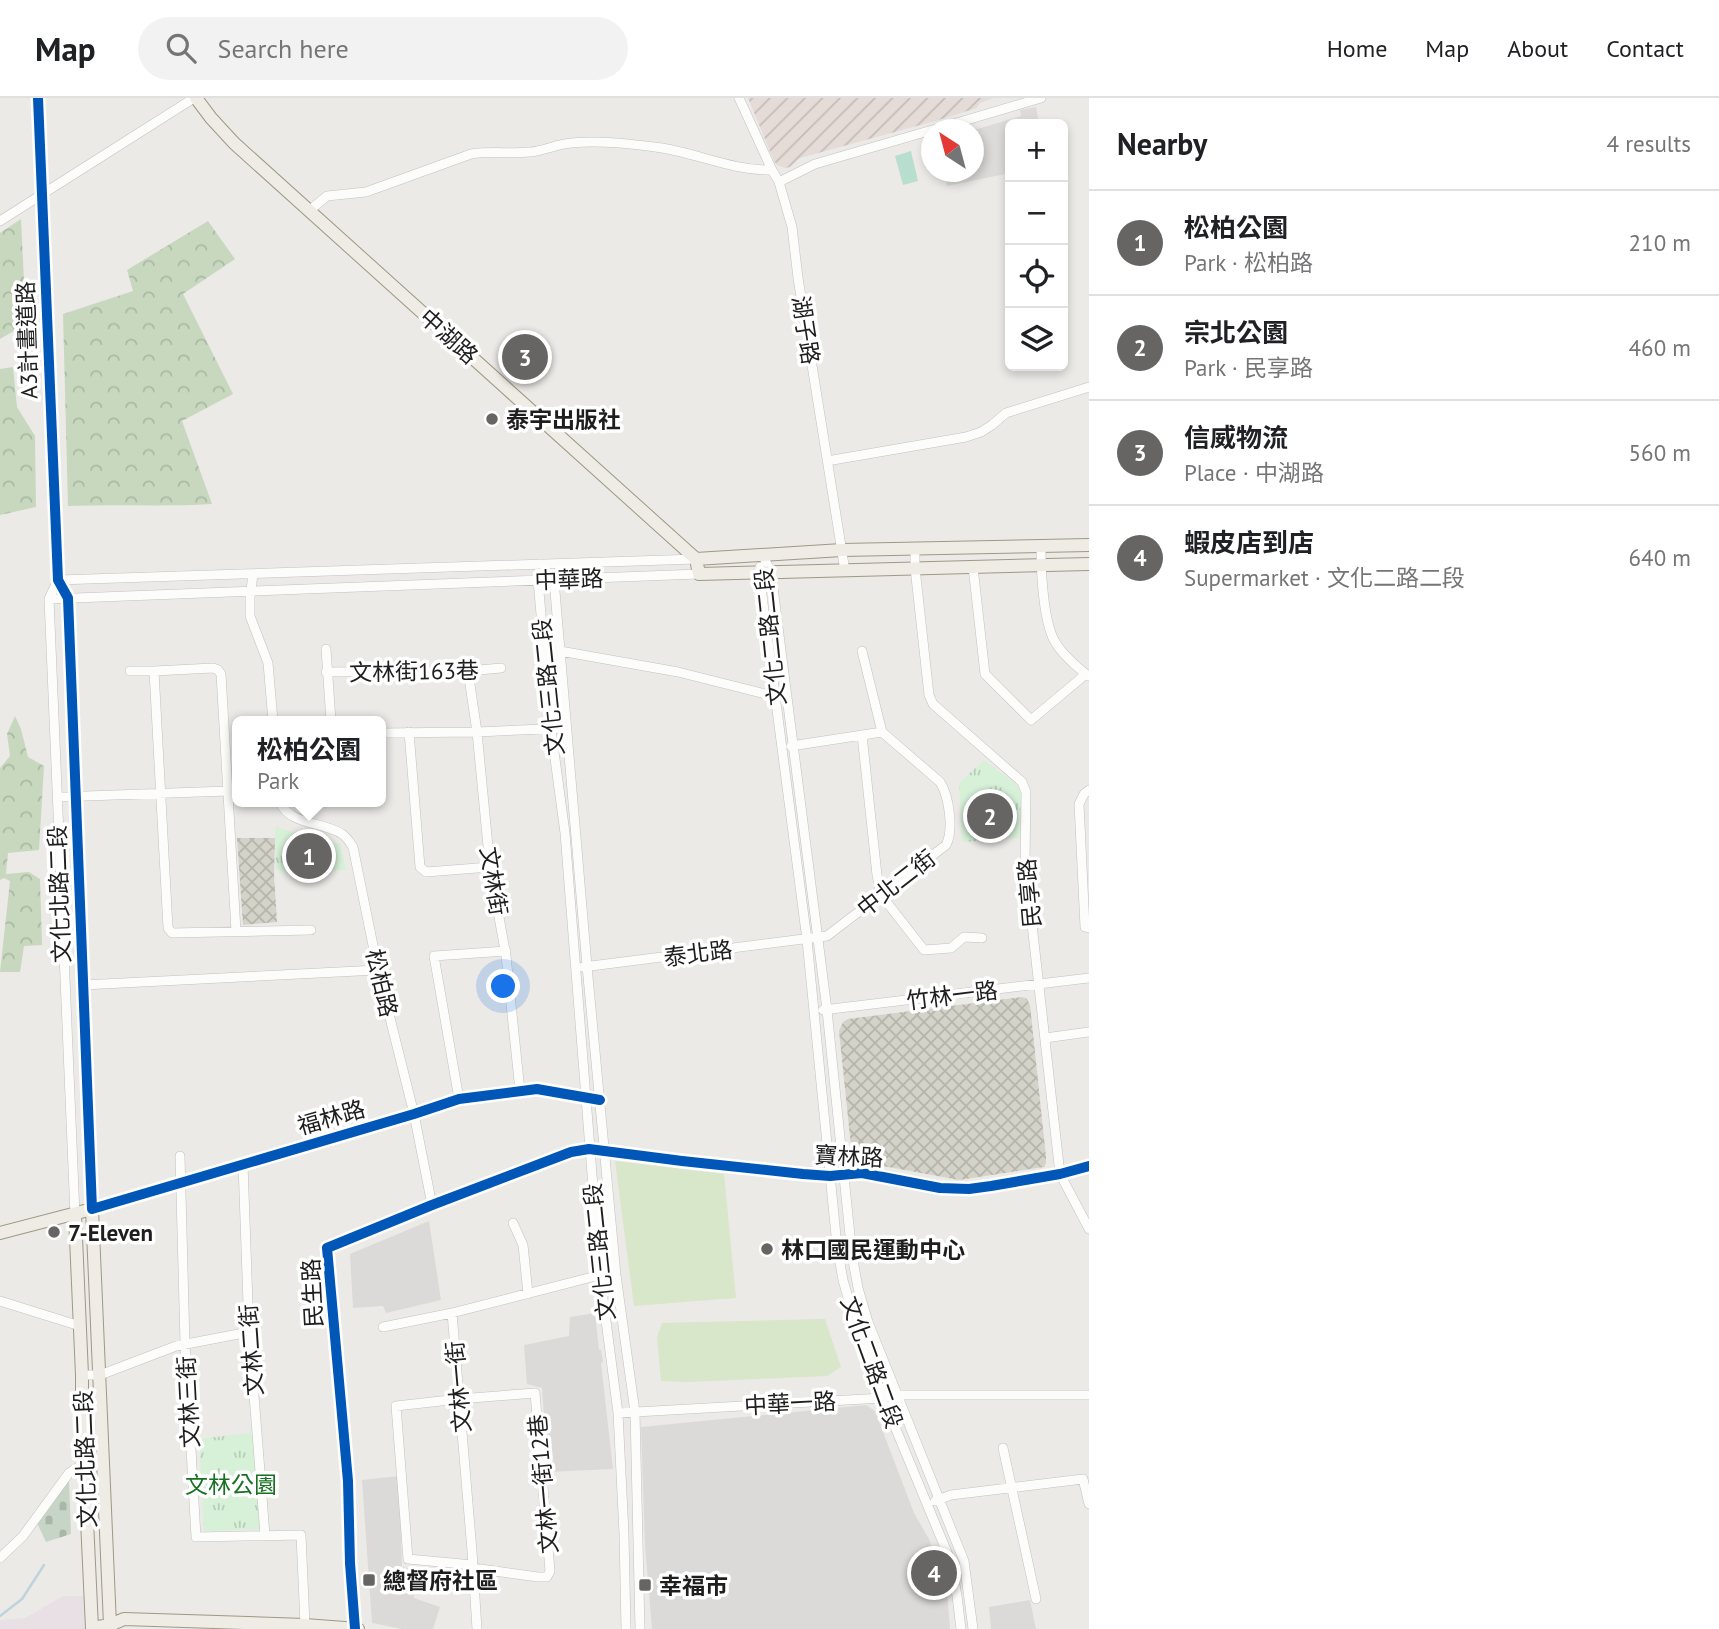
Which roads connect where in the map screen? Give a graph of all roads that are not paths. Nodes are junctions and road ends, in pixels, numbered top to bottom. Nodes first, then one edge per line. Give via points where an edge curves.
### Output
1 (38, 98) edge
2 (195, 98) edge
3 (739, 98) edge
4 (1041, 98) edge
5 (969, 119) edge
6 (921, 133) edge
7 (772, 170) junction
8 (779, 182) junction
9 (42, 194) junction
10 (310, 210) junction
11 (0, 220) edge
12 (1089, 387) edge
13 (827, 461) junction
14 (1089, 545) edge
15 (1041, 547) junction
16 (842, 550) junction
17 (915, 550) junction
18 (762, 554) junction
19 (696, 559) junction
20 (540, 564) junction
21 (1089, 564) edge
22 (1041, 566) junction
23 (973, 567) junction
24 (915, 568) junction
25 (845, 571) junction
26 (765, 572) junction
27 (253, 574) junction
28 (699, 574) junction
29 (58, 580) junction
30 (538, 580) junction
31 (554, 580) junction
32 (251, 591) junction
33 (49, 598) junction
34 (68, 598) junction
35 (326, 649) dead end
36 (560, 650) junction
37 (862, 651) dead end
38 (500, 668) dead end
39 (130, 671) dead end
40 (153, 671) junction
41 (468, 671) junction
42 (326, 672) junction
43 (1088, 676) edge
44 (776, 698) junction
45 (273, 716) edge
46 (330, 716) edge
47 (566, 728) junction
48 (551, 729) junction
49 (408, 732) junction
50 (477, 732) junction
51 (882, 732) junction
52 (386, 733) edge
53 (862, 734) junction
54 (794, 745) junction
55 (783, 747) junction
56 (1089, 790) edge
57 (228, 791) junction
58 (160, 794) junction
59 (76, 796) junction
60 (58, 797) junction
61 (282, 807) edge
62 (1085, 851) edge
63 (490, 867) junction
64 (881, 895) junction
65 (1089, 928) edge
66 (311, 930) dead end
67 (236, 931) junction
68 (982, 938) dead end
69 (819, 939) junction
70 (807, 940) junction
71 (506, 951) junction
72 (582, 967) junction
73 (378, 970) junction
74 (1089, 978) edge
75 (1039, 984) junction
76 (83, 985) junction
77 (827, 1010) junction
78 (814, 1011) junction
79 (1089, 1032) edge
80 (1045, 1038) junction
81 (520, 1091) junction
82 (586, 1098) junction
83 (459, 1099) junction
84 (600, 1100) junction
85 (414, 1114) junction
86 (589, 1149) junction
87 (605, 1152) junction
88 (180, 1156) dead end
89 (243, 1164) junction
90 (1089, 1166) edge
91 (1060, 1174) junction
92 (843, 1175) junction
93 (830, 1176) junction
94 (181, 1183) junction
95 (432, 1205) junction
96 (92, 1209) junction
97 (75, 1215) junction
98 (513, 1223) dead end
99 (1089, 1229) edge
100 (0, 1233) edge
101 (600, 1275) junction
102 (616, 1275) junction
103 (528, 1294) junction
104 (0, 1301) edge
105 (452, 1313) junction
106 (80, 1326) junction
107 (383, 1327) dead end
108 (249, 1332) junction
109 (185, 1344) junction
110 (82, 1375) junction
111 (100, 1375) junction
112 (896, 1395) junction
113 (1089, 1395) edge
114 (883, 1398) junction
115 (459, 1399) junction
116 (635, 1412) junction
117 (618, 1413) junction
118 (1003, 1448) dead end
119 (85, 1463) junction
120 (1011, 1488) junction
121 (939, 1499) junction
122 (928, 1504) junction
123 (1089, 1504) edge
124 (265, 1535) junction
125 (0, 1558) edge
126 (473, 1567) junction
127 (1036, 1599) dead end
128 (304, 1625) junction
129 (114, 1628) edge
130 (91, 1629) edge
131 (356, 1629) edge
132 (477, 1629) edge
133 (626, 1629) edge
134 (640, 1629) edge
135 (961, 1629) edge
136 (973, 1629) edge

1 - 9 street, A3計畫道路
2 - 9 street
2 - 10 main road, 中湖路 via 234,143
3 - 7 street, 湖子路
4 - 5 street
6 - 8 street via 815,164
7 - 8 street, 湖子路
7 - 10 street via 629,144 572,143 534,152 471,154 366,192 327,196
8 - 13 street, 湖子路 via 792,227
9 - 11 street
9 - 29 street, A3計畫道路
10 - 19 main road, 中湖路
12 - 13 street via 1006,413 965,438
13 - 16 street, 湖子路
14 - 15 main road, 中華路
15 - 17 main road, 中華路
15 - 22 street
16 - 17 main road, 中華路
16 - 18 main road, 中華路
16 - 25 street, 湖子路
17 - 24 street, 民享路
18 - 19 main road, 中華路
18 - 26 street, 文化二路二段
19 - 20 street, 中華路
19 - 28 main road
20 - 27 street, 中華路
20 - 30 street, 文化三路二段
20 - 31 street
21 - 22 main road, 中華路
22 - 23 main road, 中華路
22 - 43 street via 1055,644
23 - 24 main road, 中華路
23 - 43 street via 985,674 1031,720
24 - 25 main road, 中華路
24 - 75 street, 民享路 via 933,704 1022,782 1026,792 1025,862
25 - 26 main road, 中華路
26 - 28 main road, 中華路
26 - 44 street, 文化二路二段
26 - 54 street, 文化二路二段
27 - 29 street, 中華路
27 - 32 street
28 - 31 street, 中華路
29 - 33 street, 文化北路二段
29 - 34 street, 文化北路二段
30 - 31 street, 中華路
30 - 32 street, 中華路
30 - 48 street, 文化三路二段
31 - 36 street, 文化三路二段
32 - 34 street, 中華路
32 - 45 street via 250,616 268,663
33 - 34 street, 中華路
33 - 60 street, 文化北路二段
34 - 59 street, 文化北路二段
35 - 42 street
36 - 44 street via 678,672
36 - 47 street, 文化三路二段
37 - 51 street
38 - 41 street, 文林街163巷
39 - 40 street
40 - 57 street via 213,668 221,674
40 - 58 street
41 - 42 street, 文林街163巷
41 - 50 street, 文林街
42 - 46 street
44 - 55 street, 文化二路二段
47 - 48 street
47 - 72 street, 文化三路二段
48 - 50 street
48 - 72 street, 文化三路二段
49 - 50 street
49 - 52 street
49 - 63 street via 420,867 426,872
50 - 63 street, 文林街
51 - 53 street
51 - 64 street, 中北二街 via 940,782 950,837 946,845
53 - 54 street
53 - 64 street
54 - 55 street
54 - 69 street, 文化二路二段
55 - 70 street, 文化二路二段
56 - 62 street via 1079,804
57 - 58 street
57 - 67 street
58 - 59 street
58 - 67 street via 167,928 172,933
59 - 60 street
59 - 76 street, 文化北路二段
60 - 97 street, 文化北路二段
61 - 73 street, 松柏路 via 289,815 342,834 353,847
62 - 65 street via 1085,927
63 - 71 street, 文林街
64 - 68 street via 924,950 951,948 964,937
64 - 69 street, 中北二街
66 - 67 street
69 - 70 street, 泰北路
69 - 77 street, 文化二路二段
70 - 72 street, 泰北路
70 - 78 street, 文化二路二段
71 - 81 street, 文林街
71 - 83 street via 434,956
72 - 82 street, 文化三路二段
72 - 84 street, 文化三路二段
73 - 76 street
73 - 85 street, 松柏路
74 - 75 street, 竹林一路
75 - 77 street, 竹林一路
75 - 80 street, 民享路
76 - 96 street, 文化北路二段
77 - 78 street, 竹林一路
77 - 92 street, 文化二路二段
78 - 93 street, 文化二路二段
79 - 80 street
80 - 91 street, 民享路
81 - 82 street, 福林路 via 537,1089
81 - 83 street, 福林路
82 - 84 street, 福林路
82 - 86 street, 文化三路二段
83 - 85 street, 福林路
84 - 87 street, 文化三路二段
85 - 89 street, 福林路
85 - 95 street, 松柏路
86 - 87 street, 民生路
86 - 95 street, 民生路
86 - 101 street, 文化三路二段
87 - 93 street, 寶林路
87 - 102 street, 文化三路二段
88 - 94 street, 文林三街
89 - 94 street, 福林路
89 - 108 street, 文林二街
90 - 91 street, 寶林路
91 - 92 street, 寶林路 via 969,1189 862,1173
91 - 99 street, 民享路
92 - 93 street, 寶林路
92 - 112 street, 文化二路二段 via 858,1288
93 - 114 street, 文化二路二段 via 843,1280
94 - 96 street, 福林路
94 - 109 street, 文林三街
95 - 131 street, 民生路 via 327,1248
96 - 97 main road
96 - 111 main road, 文化北路二段
97 - 100 main road
97 - 106 main road, 文化北路二段
98 - 103 street via 523,1245
101 - 102 street, 文林一街
101 - 103 street, 文林一街
101 - 117 street, 文化三路二段
102 - 116 street, 文化三路二段
103 - 105 street, 文林一街
104 - 106 street
105 - 107 street
105 - 115 street, 文林一街
106 - 110 main road, 文化北路二段
108 - 109 street
108 - 124 street, 文林二街
109 - 111 street
109 - 124 street, 文林三街 via 196,1537
110 - 111 street
110 - 119 main road, 文化北路二段
111 - 129 main road, 文化北路二段
112 - 113 street, 中華一路
112 - 114 street, 中華一路
112 - 121 street, 文化二路二段
114 - 116 street, 中華一路
114 - 122 street, 文化二路二段
115 - 126 street, 文林一街
115 - 126 street via 396,1406 408,1559
115 - 126 street, 文林一街12巷 via 535,1393 550,1571 547,1577 538,1577
116 - 117 street, 中華一路
116 - 134 street, 文化三路二段
117 - 133 street, 文化三路二段
118 - 120 street
119 - 125 street via 69,1474 23,1536
119 - 130 main road, 文化北路二段
120 - 121 street
120 - 123 street via 1083,1479
120 - 127 street
121 - 122 street
121 - 136 street, 文化二路二段 via 964,1561
122 - 135 street, 文化二路二段 via 951,1562
124 - 128 street, 文林三街 via 301,1535
126 - 132 street, 文林一街
128 - 129 main road via 124,1619
128 - 131 main road
129 - 130 main road

